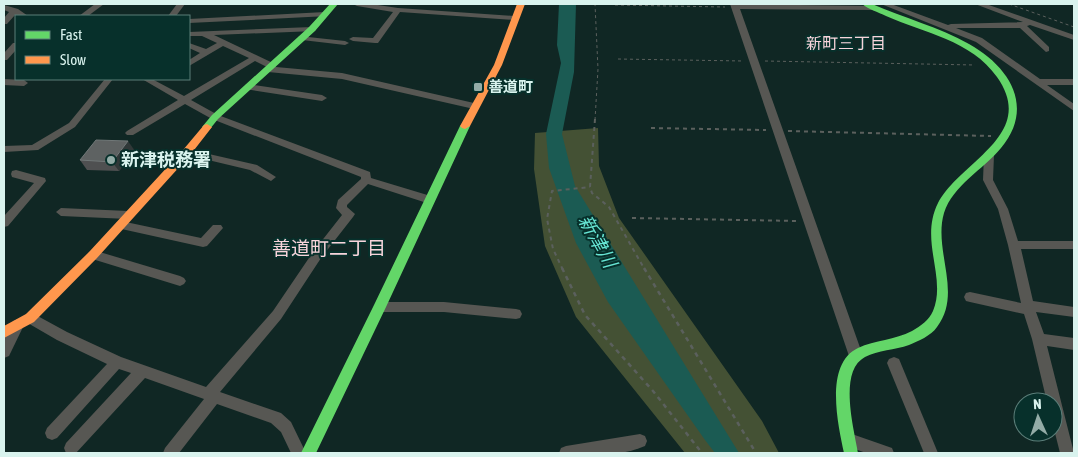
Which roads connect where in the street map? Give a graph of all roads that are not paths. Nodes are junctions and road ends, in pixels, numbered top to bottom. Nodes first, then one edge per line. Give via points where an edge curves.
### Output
1 (100, 4) edge
2 (181, 4) edge
3 (334, 4) edge
4 (357, 4) edge
5 (521, 4) edge
6 (979, 4) edge
7 (735, 5) edge
8 (875, 5) edge
9 (4, 6) edge
10 (398, 10) junction
11 (15, 12) junction
12 (325, 14) junction
13 (22, 15) edge
14 (85, 15) edge
15 (173, 15) edge
16 (514, 18) junction
17 (190, 21) edge
18 (4, 22) edge
19 (1025, 24) junction
20 (944, 26) junction
21 (312, 29) junction
22 (202, 33) junction
23 (190, 34) edge
24 (302, 38) junction
25 (1074, 38) edge
26 (223, 43) junction
27 (190, 45) edge
28 (15, 46) edge
29 (1046, 50) dead end
30 (207, 53) junction
31 (4, 58) edge
32 (255, 58) junction
33 (190, 62) edge
34 (270, 67) junction
35 (108, 80) edge
36 (153, 80) edge
37 (4, 82) edge
38 (1039, 82) junction
39 (1074, 82) edge
40 (24, 83) dead end
41 (248, 87) junction
42 (322, 98) dead end
43 (185, 100) junction
44 (474, 106) junction
45 (1074, 108) edge
46 (215, 117) junction
47 (130, 133) dead end
48 (4, 149) edge
49 (187, 152) junction
50 (989, 155) junction
51 (16, 174) dead end
52 (271, 178) dead end
53 (366, 180) junction
54 (430, 200) junction
55 (60, 212) dead end
56 (128, 215) junction
57 (4, 223) edge
58 (120, 225) junction
59 (217, 228) dead end
60 (1014, 245) junction
61 (1074, 245) edge
62 (93, 255) junction
63 (180, 281) dead end
64 (970, 297) dead end
65 (380, 307) junction
66 (1029, 308) junction
67 (1074, 312) edge
68 (516, 314) dead end
69 (24, 322) junction
70 (4, 332) edge
71 (1039, 338) junction
72 (1074, 344) edge
73 (4, 352) edge
74 (856, 356) junction
75 (117, 362) junction
76 (894, 363) dead end
77 (142, 371) junction
78 (211, 396) junction
79 (52, 433) dead end
80 (640, 441) dead end
81 (850, 446) edge
82 (71, 448) dead end
83 (170, 453) edge
84 (299, 453) edge
85 (308, 453) edge
86 (566, 453) edge
87 (887, 453) edge
88 (931, 453) edge
89 (1067, 453) edge

1 - 14 street
2 - 15 street
3 - 12 street
4 - 10 street
5 - 16 street
6 - 19 street
7 - 8 street
7 - 74 street
8 - 20 street
8 - 50 street via 949,36 995,65 1013,100 1012,123
9 - 11 street
10 - 16 street
10 - 24 street via 375,42
11 - 13 street
11 - 18 street
12 - 17 street
12 - 21 street
16 - 44 street via 498,65
19 - 20 street
19 - 25 street
19 - 29 street
20 - 38 street via 979,40
21 - 22 street
21 - 24 street
22 - 23 street
22 - 26 street
24 - 34 street
26 - 30 street
26 - 32 street
27 - 30 street
28 - 31 street
30 - 33 street
32 - 34 street
32 - 43 street
34 - 41 street
34 - 44 street via 342,76
35 - 48 street via 72,125 34,148
36 - 43 street
37 - 40 street
38 - 39 street
38 - 45 street
41 - 42 street
41 - 46 street
43 - 46 street
43 - 47 street
44 - 54 street
46 - 49 street
46 - 53 street via 366,175
49 - 52 street via 253,167
49 - 56 street
50 - 60 street via 988,180 1003,209
50 - 74 street via 949,194 938,214 936,229 942,305 933,323 896,344
51 - 57 street via 41,181
53 - 54 street
53 - 78 street via 342,203 341,208 349,214 277,315
54 - 65 street
55 - 56 street
56 - 58 street
58 - 59 street via 203,243
58 - 62 street
60 - 61 street
60 - 66 street
62 - 63 street
62 - 69 street
64 - 66 street
65 - 68 street
65 - 85 street
66 - 67 street
66 - 71 street
69 - 70 street
69 - 73 street
69 - 75 street
71 - 72 street
71 - 89 street
74 - 81 street via 845,370 842,393
75 - 77 street
75 - 79 street
76 - 88 street
77 - 78 street
77 - 82 street
78 - 83 street
78 - 84 street via 276,418 286,427
80 - 86 street
81 - 87 street

